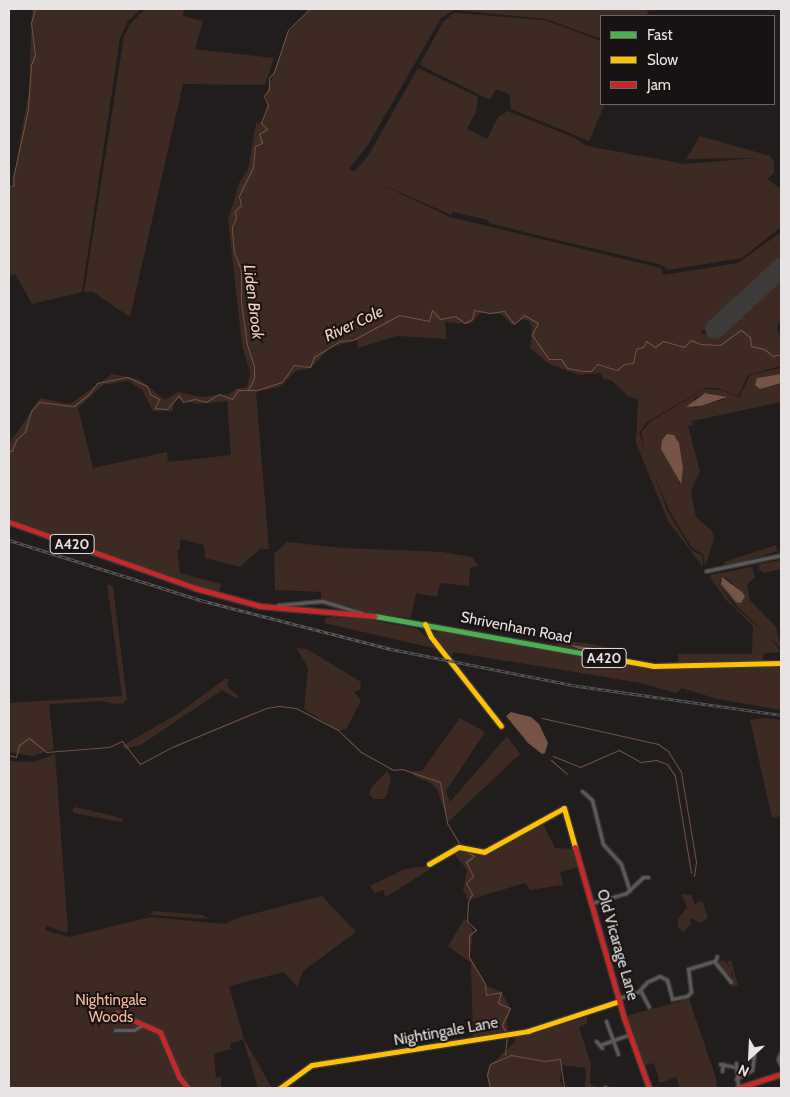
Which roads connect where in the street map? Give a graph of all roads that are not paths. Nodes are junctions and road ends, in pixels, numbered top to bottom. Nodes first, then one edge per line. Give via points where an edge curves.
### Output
1 (9, 522) edge
2 (781, 555) edge
3 (706, 571) dead end
4 (268, 607) junction
5 (365, 614) junction
6 (425, 624) junction
7 (781, 663) edge
8 (501, 726) dead end
9 (582, 791) dead end
10 (429, 864) dead end
11 (648, 877) dead end
12 (630, 891) junction
13 (592, 903) junction
14 (717, 956) dead end
15 (715, 961) junction
16 (731, 982) dead end
17 (640, 990) junction
18 (619, 1000) junction
19 (649, 1007) dead end
20 (117, 1013) dead end
21 (144, 1023) junction
22 (613, 1023) dead end
23 (115, 1030) dead end
24 (630, 1034) junction
25 (613, 1040) junction
26 (596, 1042) dead end
27 (781, 1052) edge
28 (618, 1054) dead end
29 (752, 1057) dead end
30 (781, 1066) edge
31 (722, 1071) dead end
32 (781, 1074) edge
33 (736, 1080) junction
34 (188, 1088) edge
35 (280, 1088) edge
36 (649, 1088) edge
37 (738, 1088) edge

1 - 4 main road, Shrivenham Road / A420 via 195,588
2 - 3 street
4 - 5 main road, Shrivenham Road / A420
4 - 5 street, Shrivenham Road via 322,601
5 - 6 main road, Shrivenham Road / A420
6 - 7 main road, Shrivenham Road / A420 via 654,666
6 - 8 main road via 431,637
9 - 12 street via 592,800 603,844 621,864
10 - 13 main road, Old Vicarage Lane via 461,846 484,852 564,808
11 - 12 street via 643,877
12 - 13 street
13 - 18 main road, Old Vicarage Lane
14 - 15 street
15 - 16 street
15 - 17 street via 688,969 691,992 687,996 672,999 663,976 647,982
17 - 18 street
17 - 19 street
18 - 24 main road, Old Vicarage Lane
18 - 35 main road, Nightingale Lane via 528,1032 367,1059 316,1064
20 - 21 main road
21 - 23 street via 134,1030
21 - 34 main road via 163,1036 179,1077
22 - 25 street via 607,1023
24 - 25 street
24 - 36 main road, Old Vicarage Lane
25 - 26 street via 602,1046
25 - 28 street
27 - 30 street via 778,1059
29 - 33 street via 752,1070
31 - 33 street via 722,1064 735,1065
32 - 37 main road
33 - 37 street

